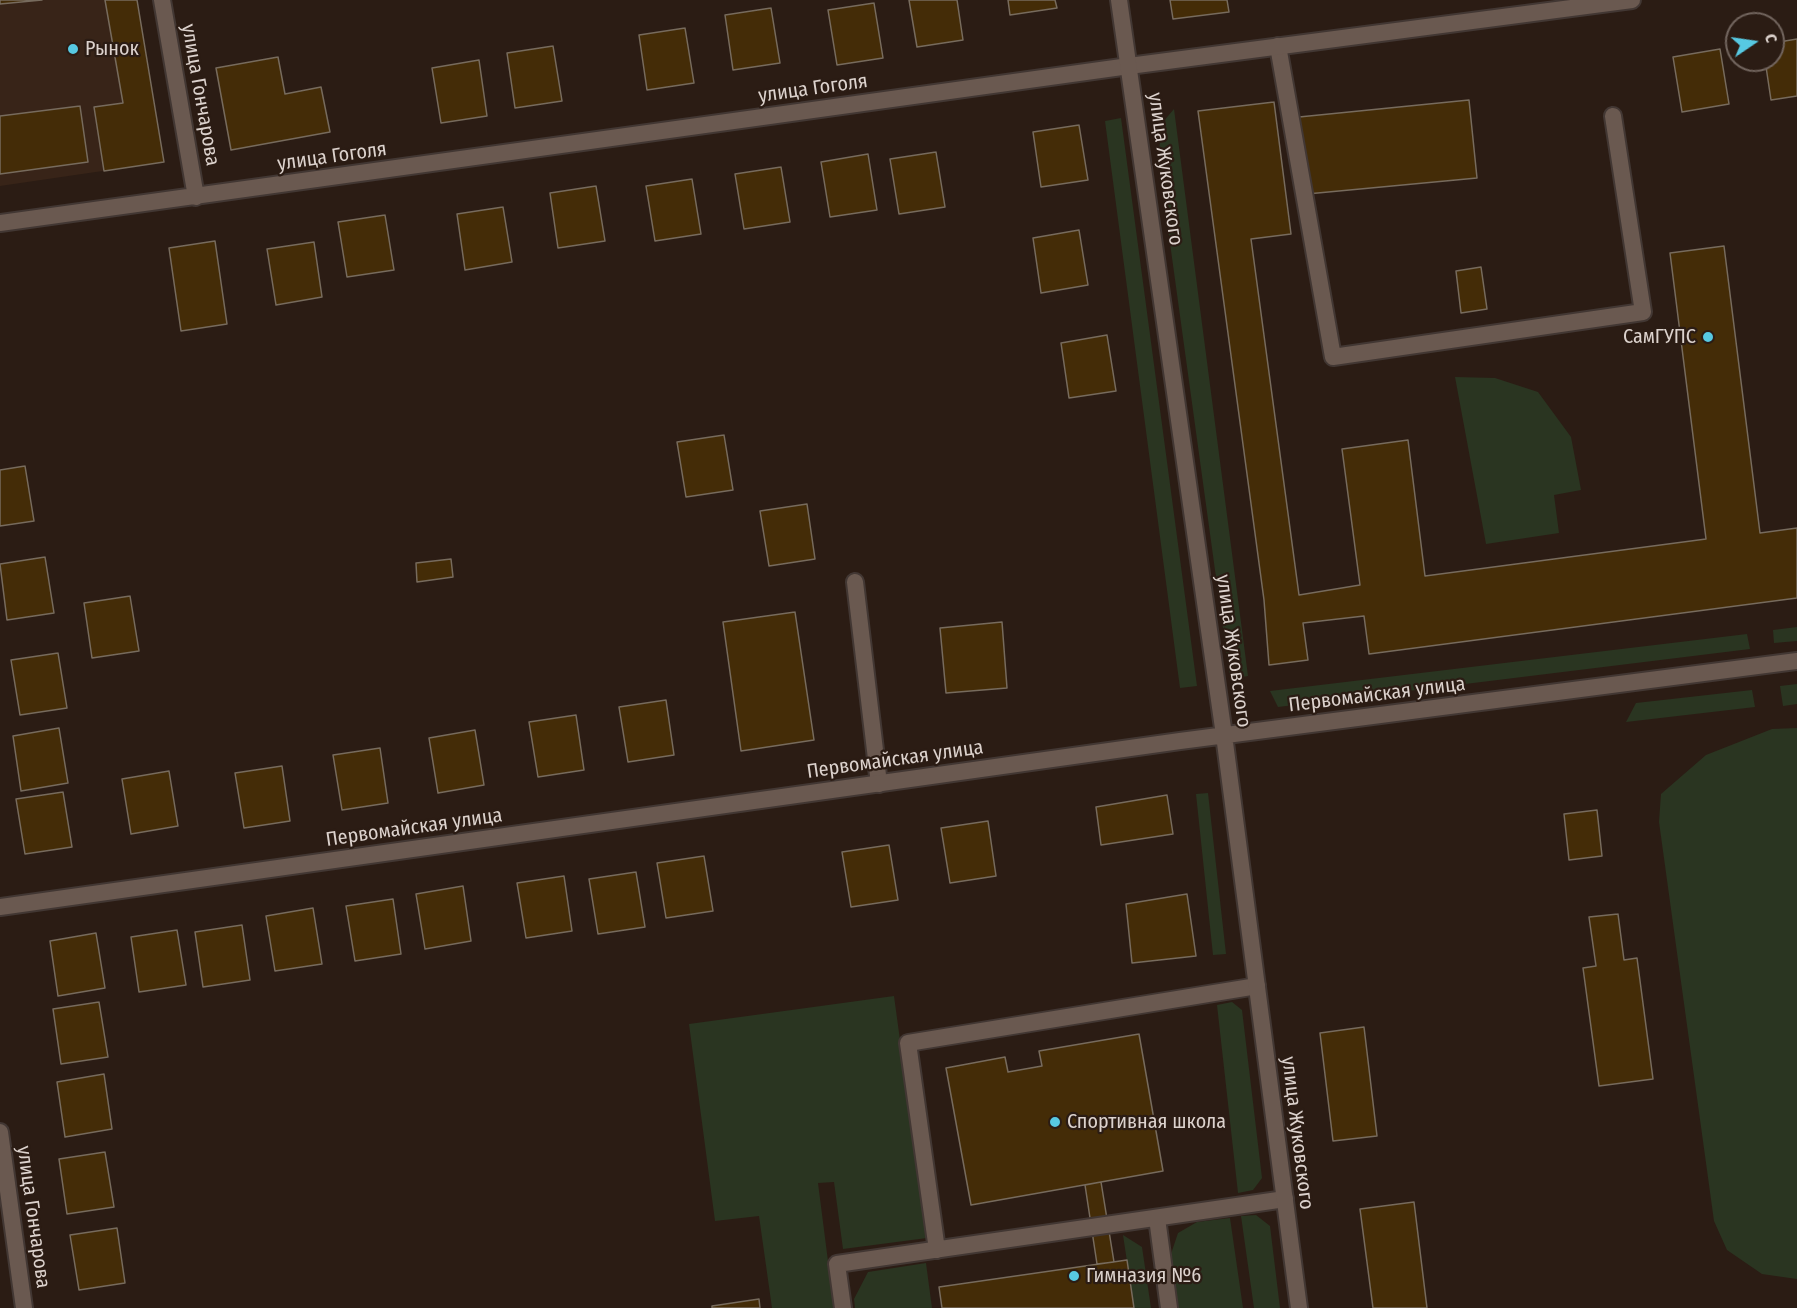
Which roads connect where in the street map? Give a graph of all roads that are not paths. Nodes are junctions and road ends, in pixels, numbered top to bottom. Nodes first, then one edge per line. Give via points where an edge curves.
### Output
1 (162, 0) edge
2 (1119, 0) edge
3 (1632, 0) edge
4 (1278, 46) junction
5 (1129, 66) junction
6 (1613, 116) dead end
7 (196, 197) junction
8 (0, 223) edge
9 (855, 582) dead end
10 (1797, 661) edge
11 (1224, 735) junction
12 (879, 784) junction
13 (0, 907) edge
14 (1257, 986) junction
15 (0, 1132) edge
16 (1285, 1199) junction
17 (1157, 1218) junction
18 (937, 1250) junction
19 (24, 1308) edge
20 (843, 1308) edge
21 (1169, 1308) edge
22 (1299, 1308) edge

1 - 7 street, улица Гончарова
2 - 5 street, улица Жуковского
3 - 4 street, улица Гоголя
4 - 5 street, улица Гоголя
4 - 6 street via 1333,357 1643,312
5 - 7 street, улица Гоголя
5 - 11 street, улица Жуковского
7 - 8 street, улица Гоголя
9 - 12 street
10 - 11 street, Первомайская улица
11 - 12 street, Первомайская улица
11 - 14 street, улица Жуковского
12 - 13 street, Первомайская улица
14 - 16 street, улица Жуковского
14 - 18 street via 908,1043
15 - 19 street, улица Гончарова
16 - 17 street
16 - 22 street, улица Жуковского
17 - 18 street
17 - 21 street
18 - 20 street via 837,1264

